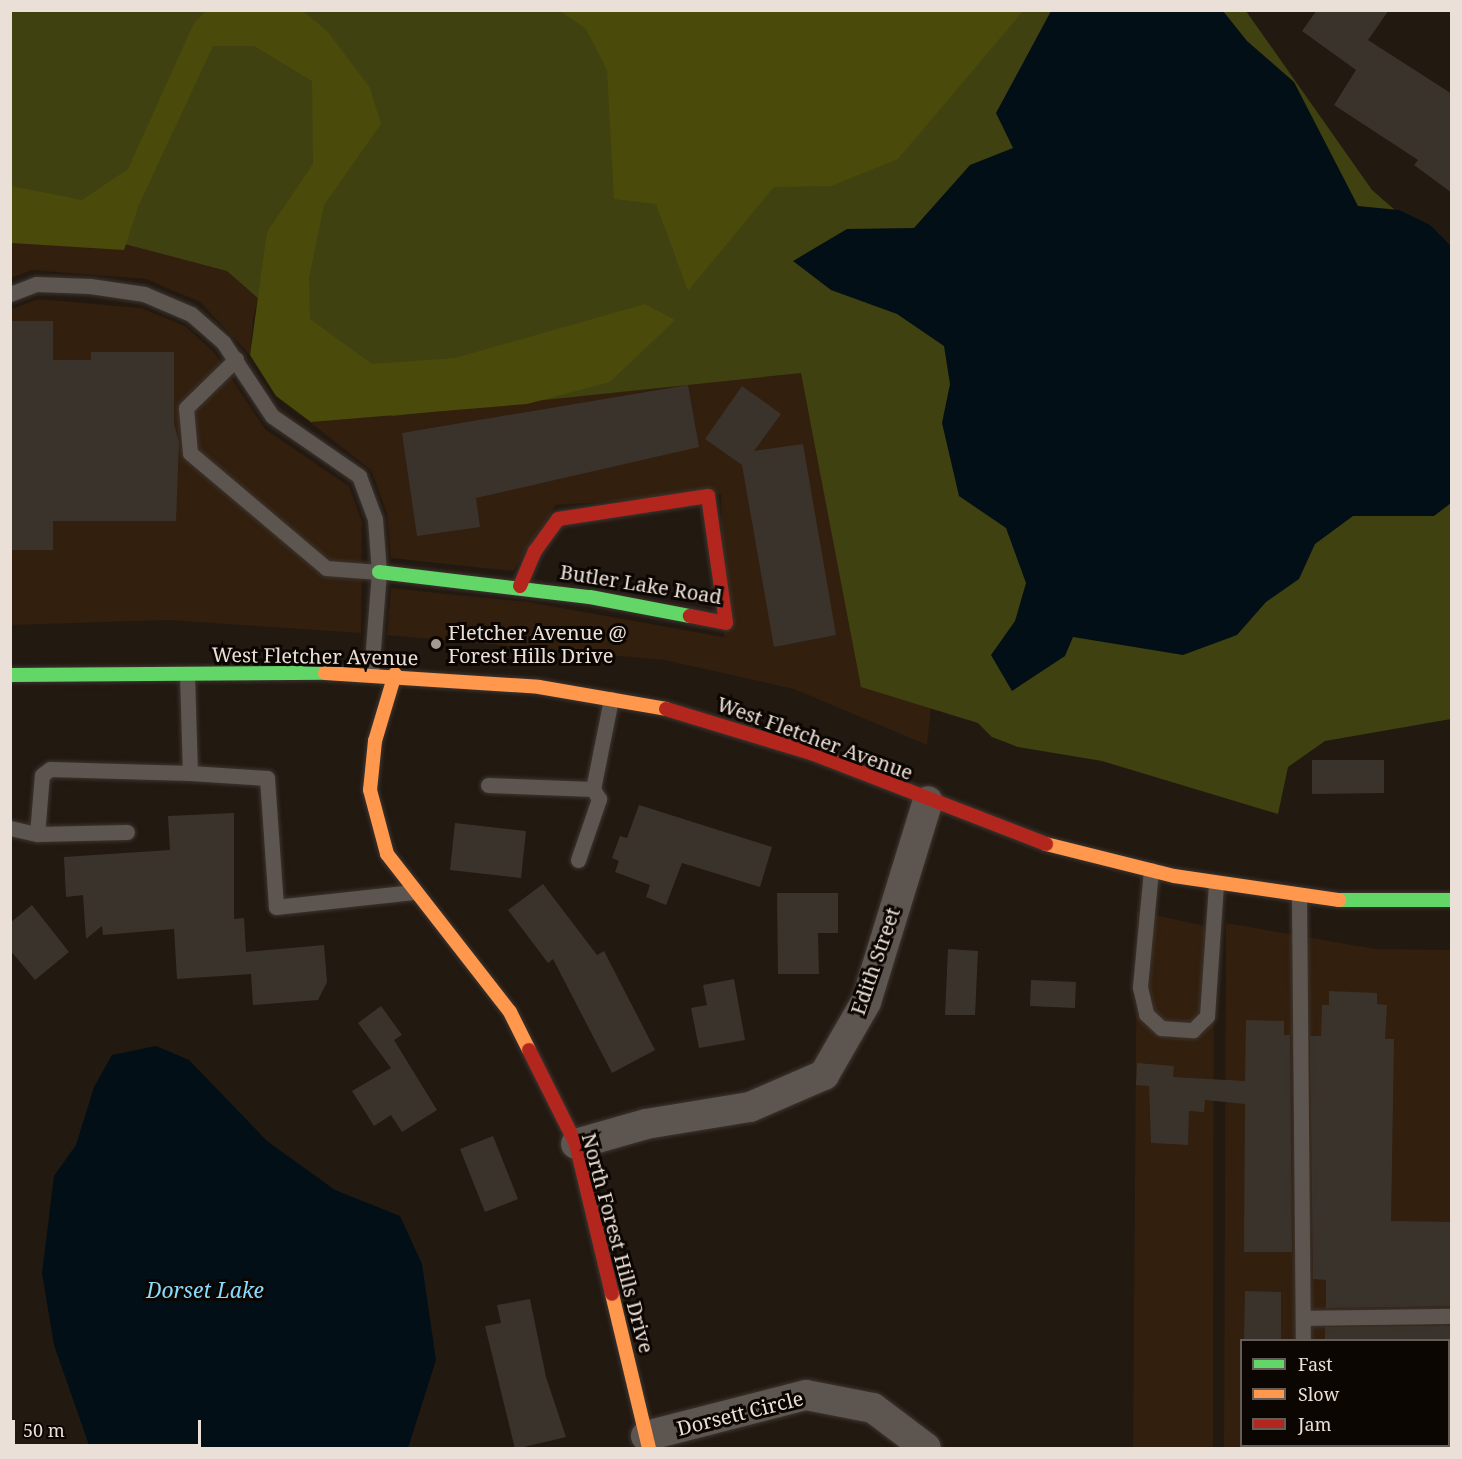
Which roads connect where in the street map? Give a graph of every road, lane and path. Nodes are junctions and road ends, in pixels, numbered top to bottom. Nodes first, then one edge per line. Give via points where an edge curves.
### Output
1 (10, 294) edge
2 (236, 360) junction
3 (379, 572) junction
4 (520, 586) junction
5 (371, 673) junction
6 (187, 674) junction
7 (395, 674) junction
8 (10, 675) edge
9 (611, 699) junction
10 (190, 773) junction
11 (489, 785) dead end
12 (593, 789) junction
13 (928, 801) junction
14 (10, 828) edge
15 (127, 832) dead end
16 (37, 834) junction
17 (578, 860) dead end
18 (1151, 870) junction
19 (1216, 883) junction
20 (415, 892) junction
21 (1299, 897) junction
22 (1452, 900) edge
23 (576, 1144) junction
24 (1452, 1316) edge
25 (1303, 1318) junction
26 (1303, 1339) edge
27 (648, 1442) edge
28 (926, 1449) edge

1 - 2 lane via 36,284 144,294 192,314
2 - 3 lane via 272,416 359,476 375,519
2 - 3 lane via 186,408 190,453 326,568
3 - 4 street, Butler Lake Road
3 - 5 lane
4 - 4 street, Butler Lake Road via 647,606 726,623 708,496 558,519 535,551
5 - 6 street, West Fletcher Avenue
5 - 7 street, West Fletcher Avenue
6 - 8 street, West Fletcher Avenue
6 - 10 lane
7 - 9 street, West Fletcher Avenue
7 - 20 street, North Forest Hills Drive via 375,741 370,790 387,854
9 - 12 lane
9 - 13 street, West Fletcher Avenue via 693,714 814,754
10 - 16 lane via 50,769 42,775
10 - 20 lane via 267,778 276,907 342,903
11 - 12 lane
12 - 17 lane via 599,799
13 - 18 street, West Fletcher Avenue via 1057,848
13 - 23 street, Edith Street via 866,1002 824,1075 750,1107 646,1124
14 - 16 lane
15 - 16 lane
18 - 19 street, West Fletcher Avenue
18 - 19 lane via 1140,987 1146,1014 1161,1028 1193,1030 1208,1016
19 - 21 street, West Fletcher Avenue
20 - 23 street, North Forest Hills Drive via 510,1012
21 - 22 street, West Fletcher Avenue
21 - 25 lane
23 - 27 street, North Forest Hills Drive
24 - 25 lane
25 - 26 lane
27 - 28 street, Dorsett Circle via 806,1395 873,1408

